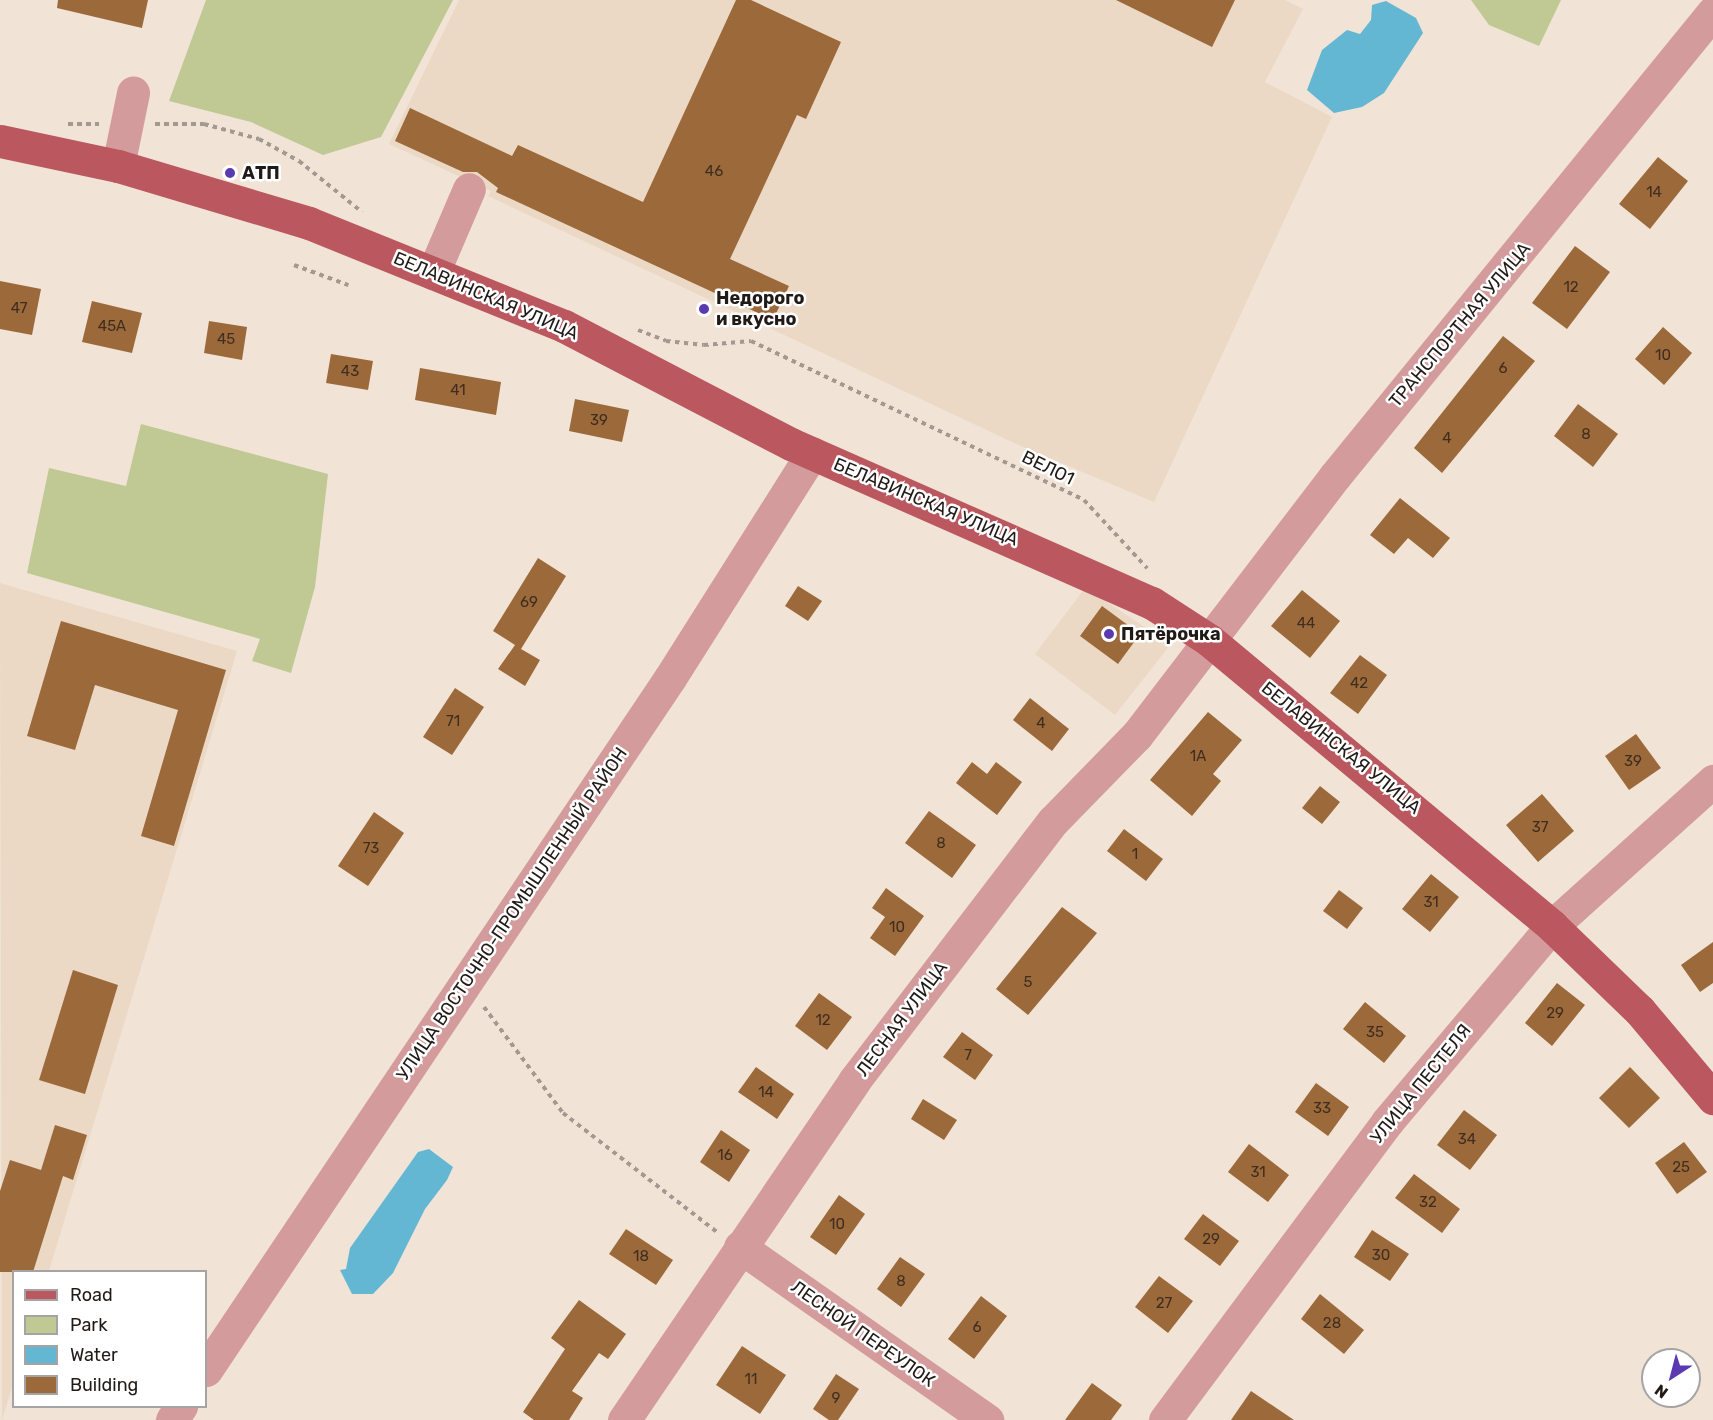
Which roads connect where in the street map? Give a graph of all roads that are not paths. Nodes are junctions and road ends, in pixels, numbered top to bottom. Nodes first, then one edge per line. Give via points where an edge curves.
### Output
1 (1713, 12) edge
2 (133, 93) dead end
3 (0, 141) edge
4 (118, 166) junction
5 (469, 189) dead end
6 (433, 273) junction
7 (812, 453) junction
8 (1209, 640) junction
9 (1713, 781) edge
10 (1552, 926) junction
11 (1713, 1098) edge
12 (740, 1247) junction
13 (207, 1369) edge
14 (624, 1420) edge
15 (987, 1420) edge
16 (1165, 1420) edge

1 - 8 street, ТРАНСПОРТНАЯ УЛИЦА via 1335,476
2 - 4 street
3 - 4 main road, БЕЛАВИНСКАЯ УЛИЦА
4 - 6 main road, БЕЛАВИНСКАЯ УЛИЦА via 309,223
5 - 6 street
6 - 7 main road, БЕЛАВИНСКАЯ УЛИЦА via 564,326
7 - 8 main road, БЕЛАВИНСКАЯ УЛИЦА via 1119,587
7 - 13 street, УЛИЦА ВОСТОЧНО-ПРОМЫШЛЕННЫЙ РАЙОН via 670,678
8 - 10 main road, БЕЛАВИНСКАЯ УЛИЦА
8 - 12 street, ЛЕСНАЯ УЛИЦА via 1137,735 1053,821 854,1081
9 - 10 street, УЛИЦА ПЕСТЕЛЯ
10 - 11 main road, БЕЛАВИНСКАЯ УЛИЦА via 1640,1011
10 - 16 street, УЛИЦА ПЕСТЕЛЯ via 1387,1122
12 - 14 street, ЛЕСНАЯ УЛИЦА
12 - 15 street, ЛЕСНОЙ ПЕРЕУЛОК

